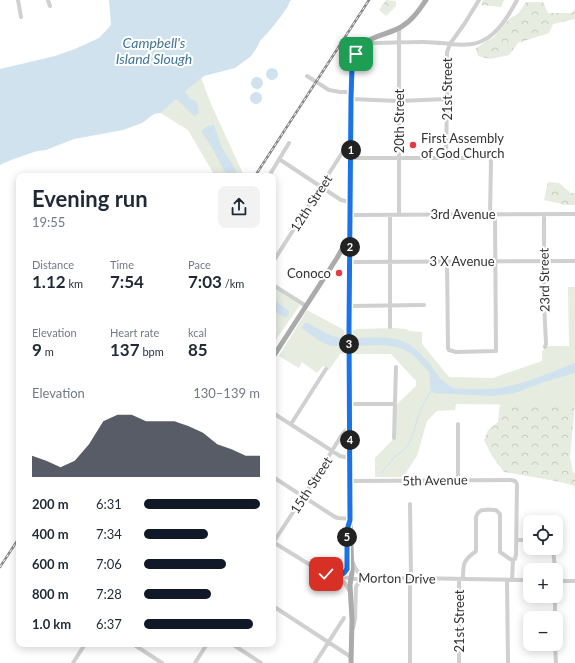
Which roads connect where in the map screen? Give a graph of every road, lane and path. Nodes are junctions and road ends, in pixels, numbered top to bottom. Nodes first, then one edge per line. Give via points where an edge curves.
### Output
1 (18, 0) edge
2 (48, 0) edge
3 (426, 0) edge
4 (479, 0) edge
5 (517, 0) edge
6 (50, 6) dead end
7 (22, 17) dead end
8 (399, 28) junction
9 (399, 42) junction
10 (365, 43) junction
11 (450, 44) junction
12 (308, 76) dead end
13 (351, 92) junction
14 (351, 99) junction
15 (447, 100) junction
16 (399, 101) junction
17 (289, 143) dead end
18 (351, 147) junction
19 (399, 157) junction
20 (351, 158) junction
21 (446, 158) junction
22 (279, 159) junction
23 (271, 173) edge
24 (321, 186) junction
25 (350, 202) junction
26 (399, 214) junction
27 (490, 214) junction
28 (496, 214) junction
29 (544, 214) junction
30 (575, 214) edge
31 (350, 215) junction
32 (390, 215) junction
33 (350, 240) junction
34 (350, 254) junction
35 (276, 257) edge
36 (337, 258) junction
37 (390, 261) junction
38 (496, 261) junction
39 (544, 261) junction
40 (575, 261) edge
41 (350, 262) junction
42 (447, 262) junction
43 (276, 287) edge
44 (424, 305) dead end
45 (306, 306) junction
46 (349, 306) junction
47 (390, 306) junction
48 (390, 327) dead end
49 (545, 347) dead end
50 (276, 352) edge
51 (396, 367) dead end
52 (326, 369) dead end
53 (350, 404) junction
54 (395, 404) junction
55 (276, 415) edge
56 (291, 424) junction
57 (458, 424) dead end
58 (350, 429) junction
59 (394, 438) dead end
60 (332, 451) junction
61 (350, 458) junction
62 (276, 479) edge
63 (458, 480) junction
64 (350, 481) junction
65 (303, 496) junction
66 (410, 504) dead end
67 (350, 520) junction
68 (276, 537) edge
69 (516, 540) junction
70 (523, 540) edge
71 (276, 544) edge
72 (352, 560) junction
73 (513, 560) junction
74 (326, 574) junction
75 (336, 576) junction
76 (351, 578) junction
77 (370, 578) junction
78 (410, 578) junction
79 (461, 579) junction
80 (510, 580) junction
81 (523, 580) edge
82 (563, 581) edge
83 (575, 581) edge
84 (351, 595) junction
85 (276, 608) edge
86 (344, 618) dead end
87 (351, 638) junction
88 (328, 642) junction
89 (83, 647) edge
90 (137, 647) edge
91 (205, 647) edge
92 (237, 647) edge
93 (556, 651) edge
94 (351, 660) edge
95 (73, 663) edge
96 (162, 663) edge
97 (195, 663) edge
98 (261, 663) edge
99 (315, 663) edge
100 (410, 663) edge
101 (459, 663) edge
102 (508, 663) edge
103 (556, 663) edge

1 - 7 street
2 - 6 street
3 - 8 main road via 414,16
4 - 11 street
5 - 11 street via 502,24 483,41 476,44
8 - 9 street, 20th Street
8 - 10 main road
9 - 10 street
9 - 11 street
9 - 16 street, 20th Street
10 - 13 main road via 358,50 354,60
11 - 15 street, 21st Street via 447,52
12 - 13 street via 330,90
13 - 14 main road
14 - 16 street
14 - 18 main road
15 - 16 street
15 - 21 street, 21st Street
16 - 19 street, 20th Street
17 - 22 street
18 - 20 main road
18 - 24 street, 12th Street via 342,154
19 - 20 street
19 - 21 street
19 - 26 street, 20th Street
20 - 25 main road
21 - 27 street via 490,156
22 - 23 street
22 - 24 street
24 - 25 street via 342,200
24 - 35 street, 12th Street
25 - 31 main road
26 - 27 street, 3rd Avenue
26 - 32 street, 3rd Avenue
27 - 28 street, 3rd Avenue
28 - 29 street, 3rd Avenue
28 - 38 street
29 - 30 street, 3rd Avenue
29 - 39 street, 23rd Street
31 - 32 street, 3rd Avenue
31 - 33 main road
32 - 37 street
33 - 34 main road
33 - 36 main road via 346,242
34 - 36 main road
34 - 41 main road
36 - 45 main road
37 - 41 street, 3 X Avenue
37 - 42 street, 3 X Avenue
37 - 47 street
38 - 39 street, 3 X Avenue
38 - 42 street, 3 X Avenue
38 - 42 street via 496,350 456,352 448,348
39 - 40 street, 3 X Avenue
39 - 49 street, 23rd Street
41 - 46 main road
43 - 45 street
44 - 47 street
45 - 50 main road
46 - 47 street
46 - 53 main road
47 - 48 street
51 - 54 street
52 - 56 street
53 - 54 street
53 - 58 main road
54 - 59 street
55 - 56 street
56 - 60 street
57 - 63 street
58 - 60 street, 15th Street via 345,431
58 - 61 main road
60 - 61 street
60 - 65 street, 15th Street
61 - 64 main road
62 - 65 street
63 - 64 street, 5th Avenue
63 - 69 street, 5th Avenue via 515,481
64 - 67 main road
65 - 67 street via 334,517
65 - 68 street, 15th Street
66 - 78 street
67 - 72 main road
67 - 75 street via 347,530 347,569 343,574
69 - 70 street
69 - 73 street
71 - 74 street, Morton Drive
72 - 76 main road
72 - 77 street via 358,573
73 - 79 street, 21st Street via 500,552 500,514 496,510 481,510 476,515 476,550 466,559
73 - 80 street
74 - 75 street, Morton Drive
74 - 84 street via 344,582
75 - 76 street, Morton Drive
76 - 77 street, Morton Drive
76 - 84 main road
77 - 78 street, Morton Drive
77 - 87 street via 359,582 356,587 355,619
78 - 79 street, Morton Drive
78 - 100 street
79 - 80 street, Morton Drive
79 - 101 street, 21st Street
80 - 81 street, Morton Drive
80 - 102 street
82 - 83 street
84 - 87 main road
85 - 88 street
86 - 88 street
87 - 94 main road
88 - 94 street
88 - 99 street
89 - 95 street
90 - 96 street
91 - 97 street
92 - 98 street
93 - 103 street

